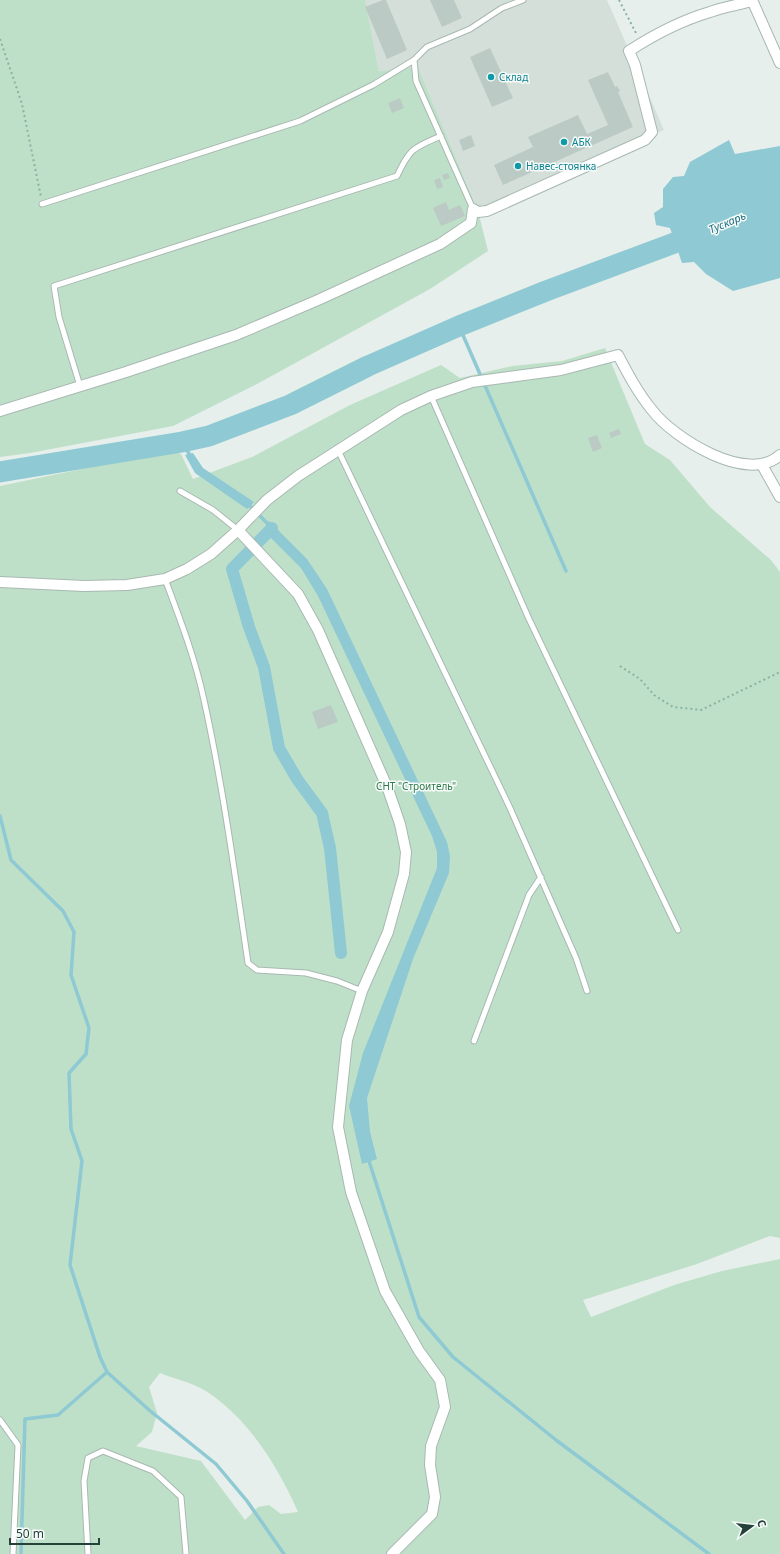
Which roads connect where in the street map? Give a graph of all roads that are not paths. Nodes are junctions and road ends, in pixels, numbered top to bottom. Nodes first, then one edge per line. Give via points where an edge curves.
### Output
1 (523, 0) edge
2 (752, 0) edge
3 (414, 60) junction
4 (780, 63) edge
5 (440, 136) junction
6 (42, 204) road end
7 (473, 209) junction
8 (80, 386) junction
9 (432, 396) junction
10 (0, 409) edge
11 (338, 450) junction
12 (780, 455) edge
13 (762, 465) junction
14 (180, 491) dead end
15 (780, 497) edge
16 (238, 530) junction
17 (165, 579) junction
18 (0, 582) edge
19 (541, 877) junction
20 (678, 930) dead end
21 (362, 991) junction
22 (587, 991) dead end
23 (474, 1041) dead end
24 (0, 1420) edge
25 (13, 1554) edge
26 (88, 1554) edge
27 (186, 1554) edge
28 (392, 1554) edge

1 - 3 lane via 502,8 470,29 427,47
2 - 4 street
2 - 7 street via 684,21 660,31 628,51 635,65 652,132 649,136 487,211 478,212
3 - 5 lane via 416,81
3 - 6 lane via 373,85 300,121
5 - 7 lane
5 - 8 lane via 414,147 397,176 54,286 60,318
7 - 8 street via 471,222 440,244 318,300 236,335
8 - 10 street
9 - 11 street via 401,410
9 - 13 street via 472,382 561,370 618,355 632,382 653,411 684,438 715,457 736,463
9 - 20 lane via 529,619
11 - 16 street via 267,500
11 - 19 lane
12 - 13 street
13 - 15 street
14 - 16 lane via 213,510
16 - 17 street via 211,554 188,569
16 - 21 street via 298,594 318,630 388,789 400,824 406,852 404,874 388,932
17 - 18 street via 127,585 84,586
17 - 21 lane via 185,630 204,699 226,814 248,963 257,970 306,973
19 - 22 lane via 576,958
19 - 23 lane via 529,895
21 - 28 street via 347,1040 338,1127 351,1192 385,1292 419,1351 440,1380 445,1407 431,1446 430,1466 435,1498 432,1514
24 - 25 lane via 18,1445
26 - 27 lane via 84,1481 88,1458 104,1450 153,1471 180,1497

